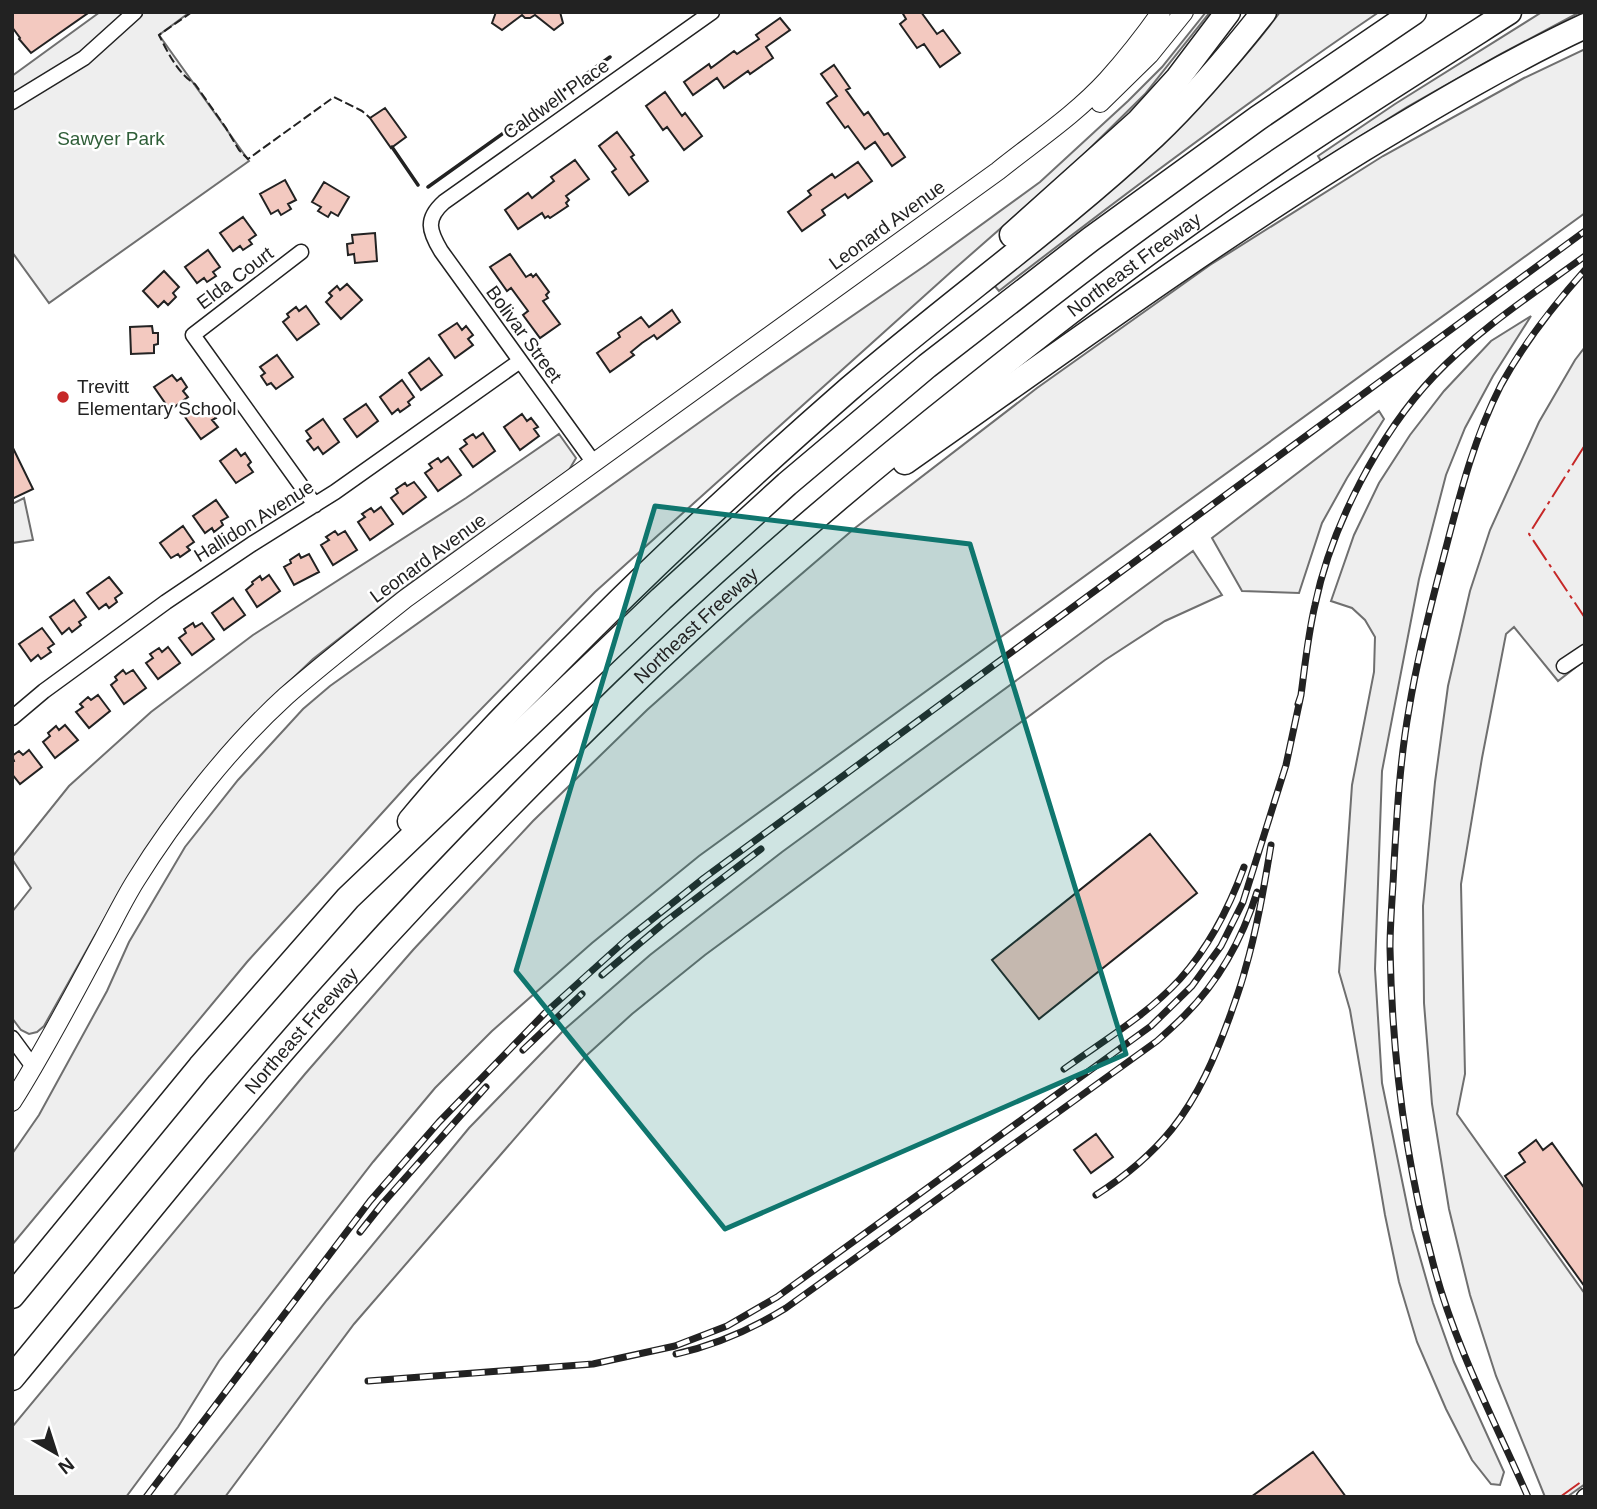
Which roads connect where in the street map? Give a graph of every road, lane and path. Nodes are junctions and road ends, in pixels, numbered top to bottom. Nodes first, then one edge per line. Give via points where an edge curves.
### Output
1 (135, 12) edge
2 (712, 12) edge
3 (1161, 12) edge
4 (1184, 12) edge
5 (1228, 12) edge
6 (1264, 12) edge
7 (1414, 12) edge
8 (1509, 12) edge
9 (1585, 26) edge
10 (12, 102) edge
11 (998, 171) junction
12 (431, 224) joint
13 (300, 252) dead end
14 (520, 361) junction
15 (849, 389) junction
16 (594, 463) junction
17 (315, 505) junction
18 (772, 555) junction
19 (1585, 652) edge
20 (1564, 666) dead end
21 (12, 718) edge
22 (348, 898) junction
23 (12, 1038) edge
24 (34, 1068) junction
25 (12, 1102) edge
26 (12, 1296) edge
27 (12, 1378) edge

1 - 10 street via 84,58
2 - 12 street, Caldwell Place via 444,202 433,213
3 - 11 street, Leonard Avenue via 1106,82
4 - 11 street, Leonard Avenue via 1150,54 1100,103
5 - 15 highway via 1138,122 922,313
6 - 15 highway via 1156,134
7 - 22 highway via 1091,239 927,366 661,598
8 - 18 highway, Northeast Freeway via 1182,228 904,443
9 - 18 highway via 1478,80 1282,200
11 - 16 street, Leonard Avenue
12 - 14 street, Bolivar Street via 441,251
13 - 17 street, Elda Court via 193,335
14 - 16 street, Bolivar Street
14 - 17 street, Hallidon Avenue
15 - 22 highway via 668,553 539,680 442,782
16 - 24 street, Leonard Avenue via 405,599 286,697 250,733 160,843
17 - 21 street, Hallidon Avenue via 175,595
18 - 27 highway, Northeast Freeway via 628,688 418,901 248,1091
19 - 20 street
22 - 26 highway via 200,1067
23 - 24 street
24 - 25 street, Leonard Avenue

